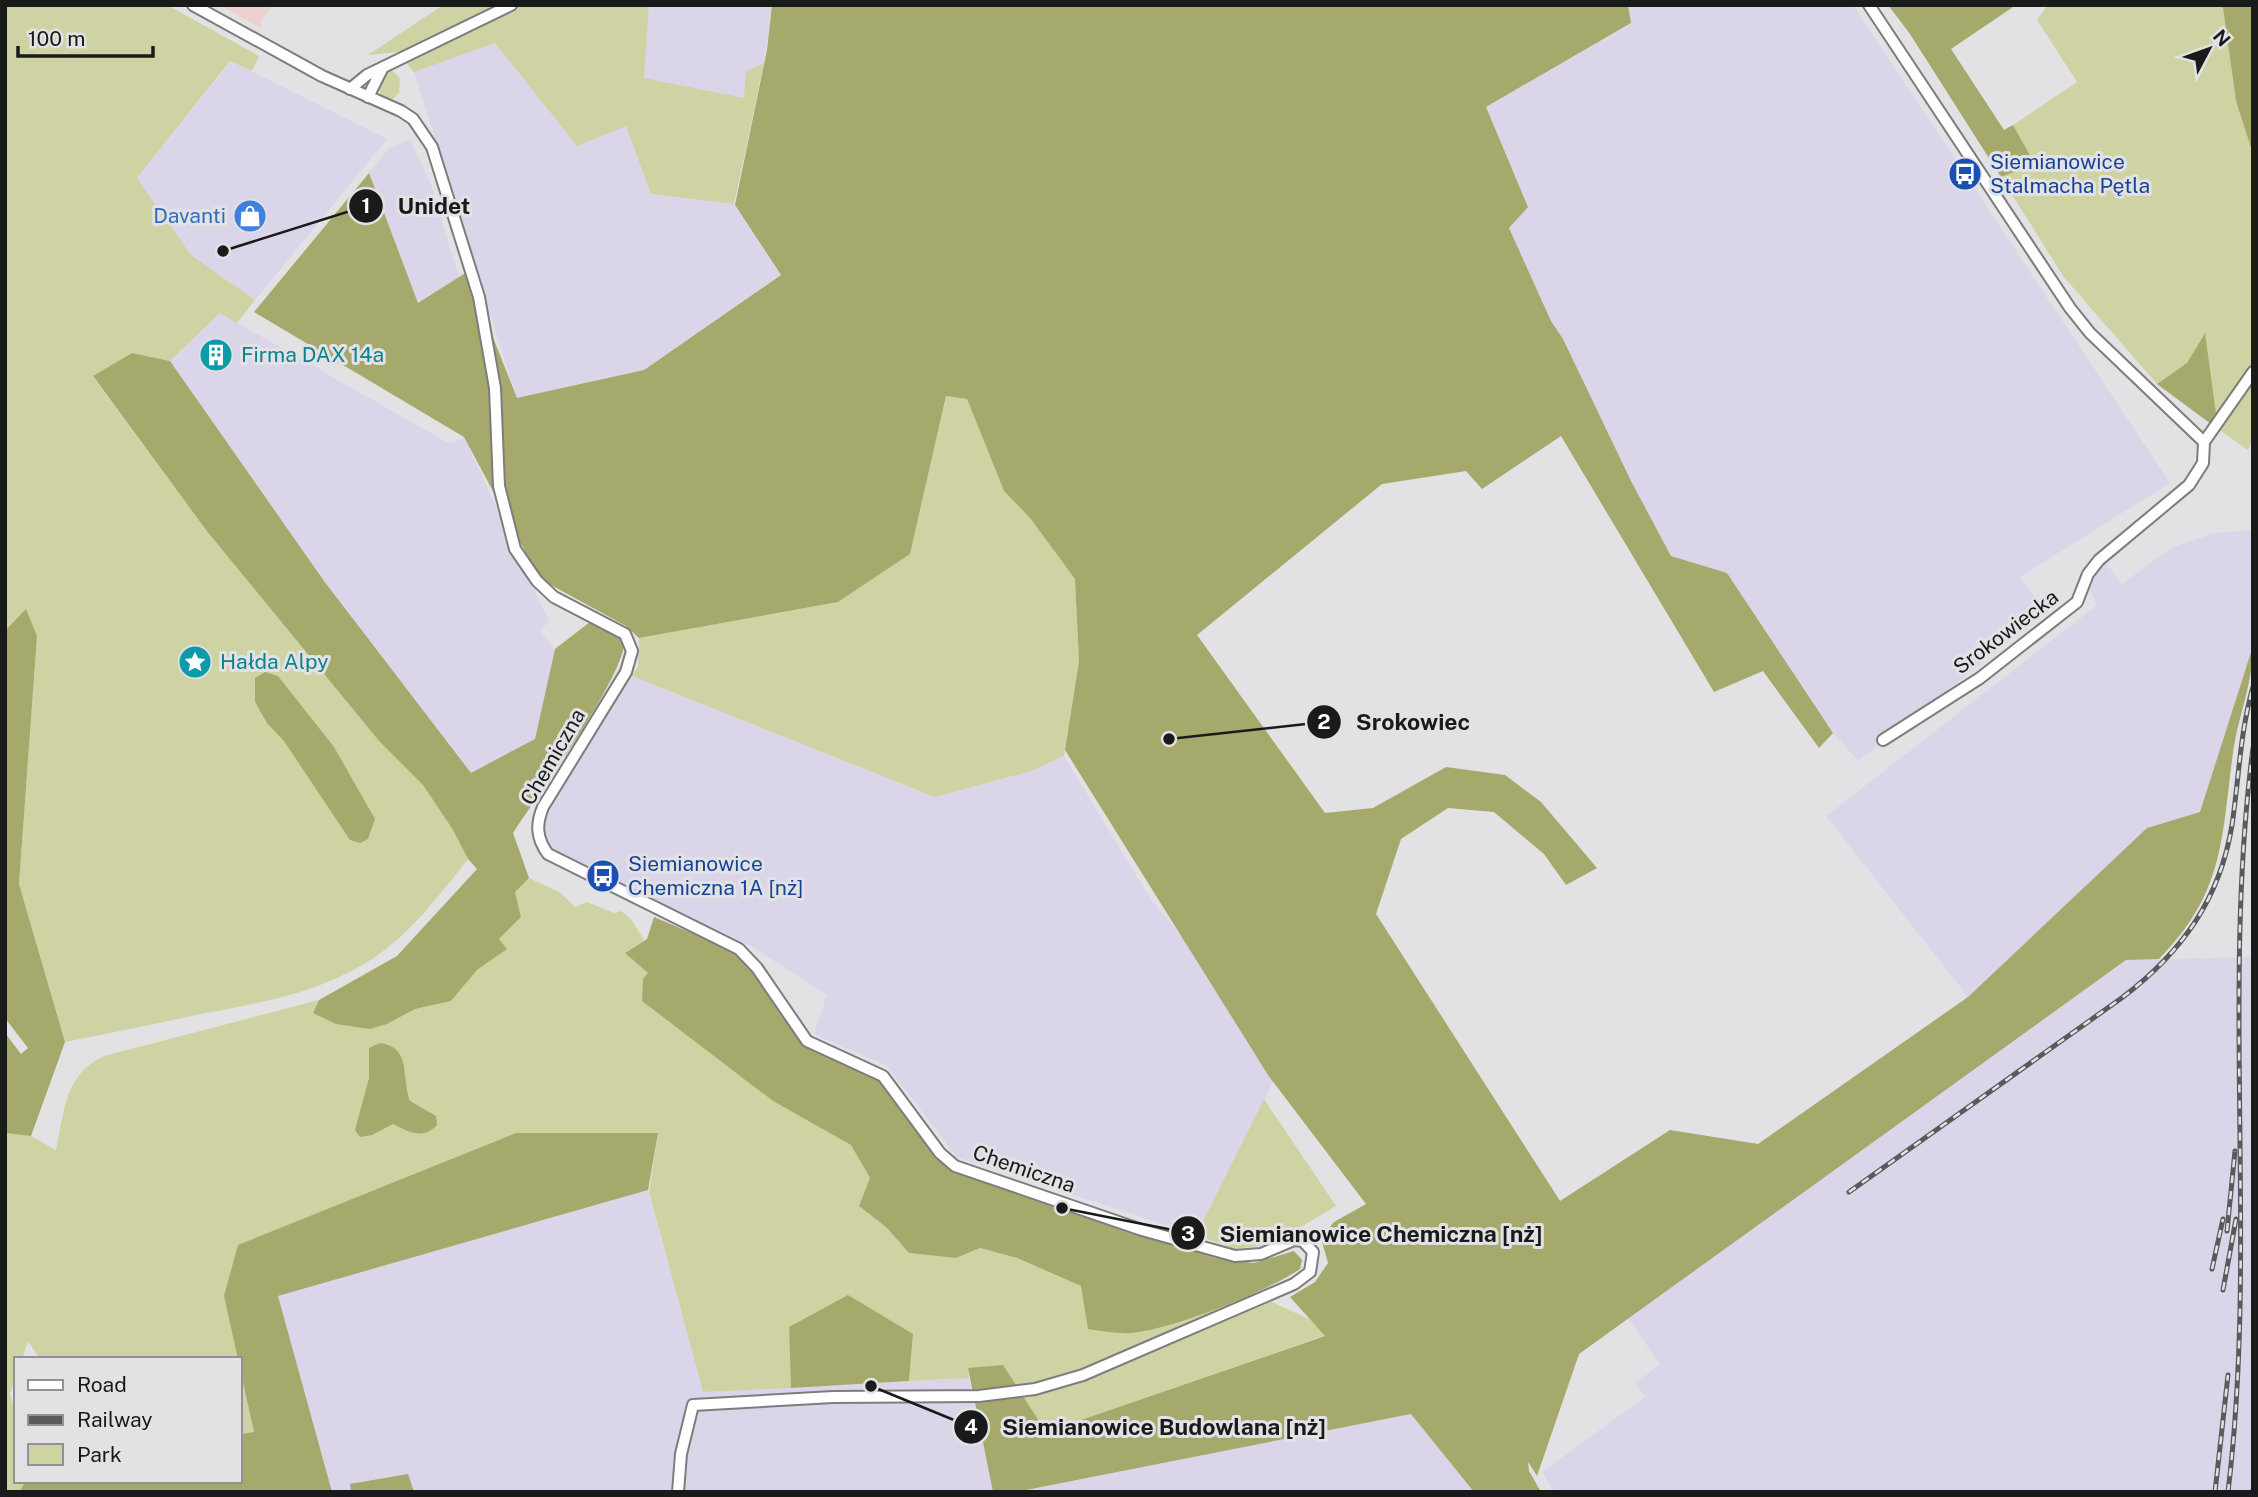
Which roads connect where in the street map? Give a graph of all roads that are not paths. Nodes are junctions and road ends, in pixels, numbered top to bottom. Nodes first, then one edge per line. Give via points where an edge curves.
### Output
1 (193, 5) edge
2 (511, 5) edge
3 (1869, 5) edge
4 (382, 69) junction
5 (350, 89) junction
6 (368, 97) junction
7 (2253, 372) edge
8 (2204, 442) junction
9 (1883, 740) dead end
10 (678, 1492) edge

1 - 5 street
2 - 4 street
3 - 8 street via 2090,333
4 - 5 street
4 - 6 street
5 - 6 street
6 - 10 street, Chemiczna via 413,119 432,147 479,297 495,388 499,486 515,549 537,582 554,597 620,630 632,651 626,672 543,807 537,829 541,845 554,858 739,949 807,1041 883,1076 940,1153 955,1166 1142,1230 1235,1256 1261,1254 1288,1240 1303,1241 1313,1252 1313,1266 1306,1277 1083,1376 1035,1389 692,1405
7 - 8 street, Srokowiecka
8 - 9 street, Srokowiecka via 2203,463 2189,485 2099,559 2077,602 1980,678

